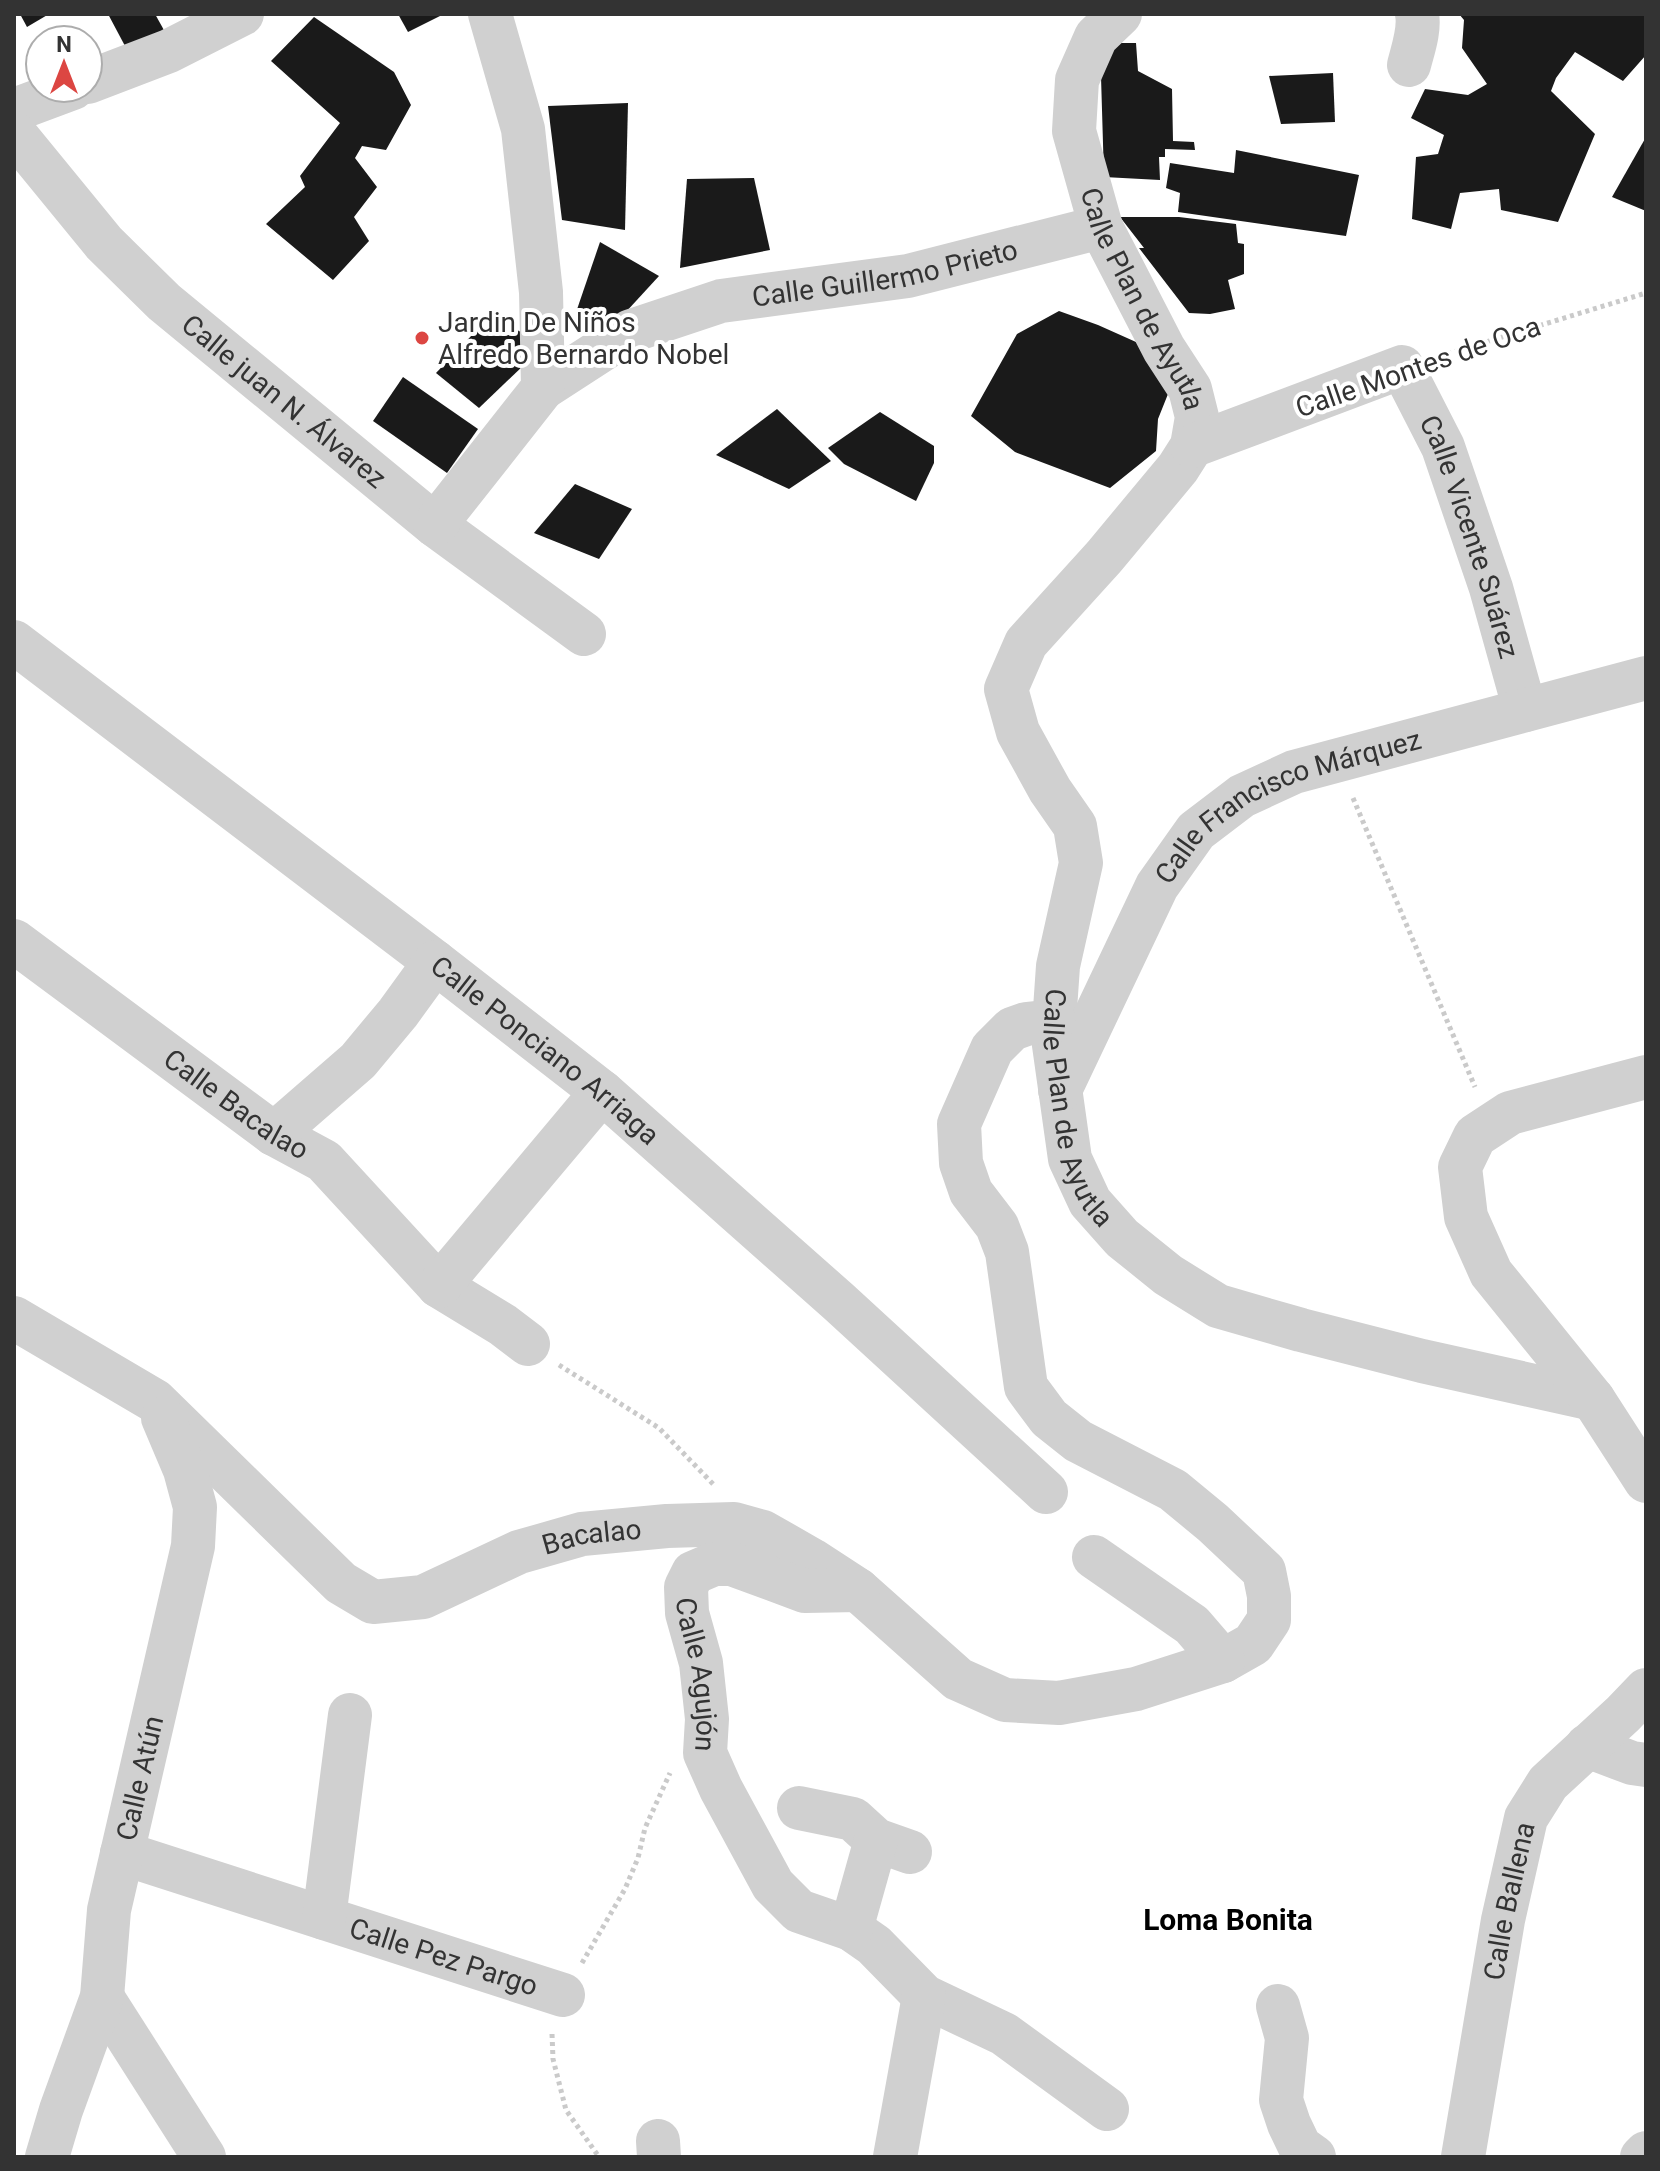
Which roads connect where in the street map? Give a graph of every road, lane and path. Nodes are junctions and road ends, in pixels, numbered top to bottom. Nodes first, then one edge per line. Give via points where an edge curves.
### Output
1 (242, 14) edge
2 (490, 14) edge
3 (1120, 14) edge
4 (1417, 14) edge
5 (1409, 65) dead end
6 (104, 76) edge
7 (14, 133) edge
8 (1101, 227) junction
9 (1646, 293) edge
10 (1402, 367) junction
11 (543, 388) junction
12 (1192, 446) junction
13 (435, 525) junction
14 (584, 634) dead end
15 (20, 659) edge
16 (1646, 678) edge
17 (1525, 710) junction
18 (1337, 760) junction
19 (14, 941) edge
20 (435, 962) junction
21 (1054, 1021) junction
22 (1646, 1077) edge
23 (1060, 1090) junction
24 (602, 1092) junction
25 (274, 1134) junction
26 (1475, 1136) junction
27 (439, 1286) junction
28 (15, 1322) edge
29 (528, 1344) joint
30 (1593, 1399) junction
31 (155, 1401) junction
32 (1646, 1481) edge
33 (1046, 1492) dead end
34 (734, 1524) junction
35 (1094, 1557) dead end
36 (858, 1590) junction
37 (1223, 1661) junction
38 (1646, 1690) edge
39 (350, 1715) dead end
40 (707, 1719) junction
41 (1587, 1746) junction
42 (1646, 1765) edge
43 (799, 1808) dead end
44 (122, 1853) junction
45 (324, 1918) junction
46 (851, 1929) junction
47 (563, 1995) junction
48 (924, 1996) junction
49 (102, 1997) junction
50 (1278, 2006) dead end
51 (1107, 2109) dead end
52 (47, 2157) edge
53 (204, 2157) edge
54 (599, 2157) edge
55 (895, 2157) edge
56 (1314, 2157) edge
57 (1463, 2157) edge

1 - 6 street
2 - 11 street via 523,129 541,292
3 - 8 street, Calle Plan de Ayutla via 1096,37 1077,80 1074,131
4 - 5 street
7 - 13 street, Calle juan N. Álvarez via 104,243 164,302
8 - 11 street, Calle Guillermo Prieto via 908,276 721,301 631,331
8 - 12 street, Calle Plan de Ayutla via 1190,389 1197,417
9 - 10 path, Calle Montes de Oca
10 - 12 street, Calle Montes de Oca
10 - 17 street, Calle Vicente Suárez via 1443,447
11 - 13 street, Calle Guillermo Prieto
12 - 21 street, Calle Plan de Ayutla via 1104,557 1026,643 1006,689 1018,732 1075,826 1081,863 1058,966
13 - 14 street, Calle juan N. Álvarez
15 - 20 street, Calle Ponciano Arriaga
16 - 17 street, Calle Francisco Márquez
17 - 18 street, Calle Francisco Márquez
18 - 23 street, Calle Francisco Márquez via 1294,772 1242,796 1196,831 1157,886
18 - 26 path via 1475,1087
19 - 25 street, Calle Bacalao
20 - 24 street, Calle Ponciano Arriaga
20 - 25 street via 358,1061
21 - 23 street, Calle Plan de Ayutla
21 - 37 street via 1012,1029 992,1049 959,1124 961,1163 971,1192 997,1226 1007,1252 1026,1387 1049,1418 1078,1441 1173,1490 1264,1571 1269,1620 1253,1644
22 - 26 street via 1510,1113
23 - 30 street, Calle Plan de Ayutla via 1070,1159 1090,1202 1122,1238 1218,1306 1422,1361
24 - 27 street
24 - 33 street, Calle Ponciano Arriaga
25 - 27 street, Calle Bacalao via 324,1161
26 - 30 street via 1460,1167 1466,1217 1484,1259
27 - 29 street, Calle Bacalao
28 - 31 street, Bacalao
29 - 34 path via 659,1428 726,1498
30 - 32 street
31 - 34 street, Bacalao via 341,1583 373,1602 423,1597 519,1552 582,1534
31 - 44 street, Calle Atún via 195,1507 193,1546
34 - 36 street, Bacalao via 763,1532
35 - 37 street via 1192,1625
36 - 37 street, Bacalao via 958,1679 1005,1700 1059,1703 1121,1692
36 - 40 street, Calle Agujón via 805,1591 732,1564 714,1564 693,1573 686,1587 687,1613 701,1663
38 - 41 street, Calle Ballena
39 - 45 street, Calle Pez Pargo
40 - 46 street, Calle Agujón via 705,1753 773,1885 799,1911
40 - 47 path via 678,1754 625,1889
41 - 42 street
41 - 57 street, Calle Ballena via 1548,1783 1526,1818
43 - 46 street via 853,1819 893,1846
44 - 45 street, Calle Pez Pargo
44 - 49 street, Calle Atún via 109,1910
45 - 47 street, Calle Pez Pargo
46 - 48 street, Calle Agujón
47 - 54 path via 552,2031 553,2059 566,2110
48 - 51 street via 1004,2034
48 - 55 street
49 - 52 street, Calle Atún
49 - 53 street
50 - 56 street via 1287,2038 1281,2100 1300,2147

